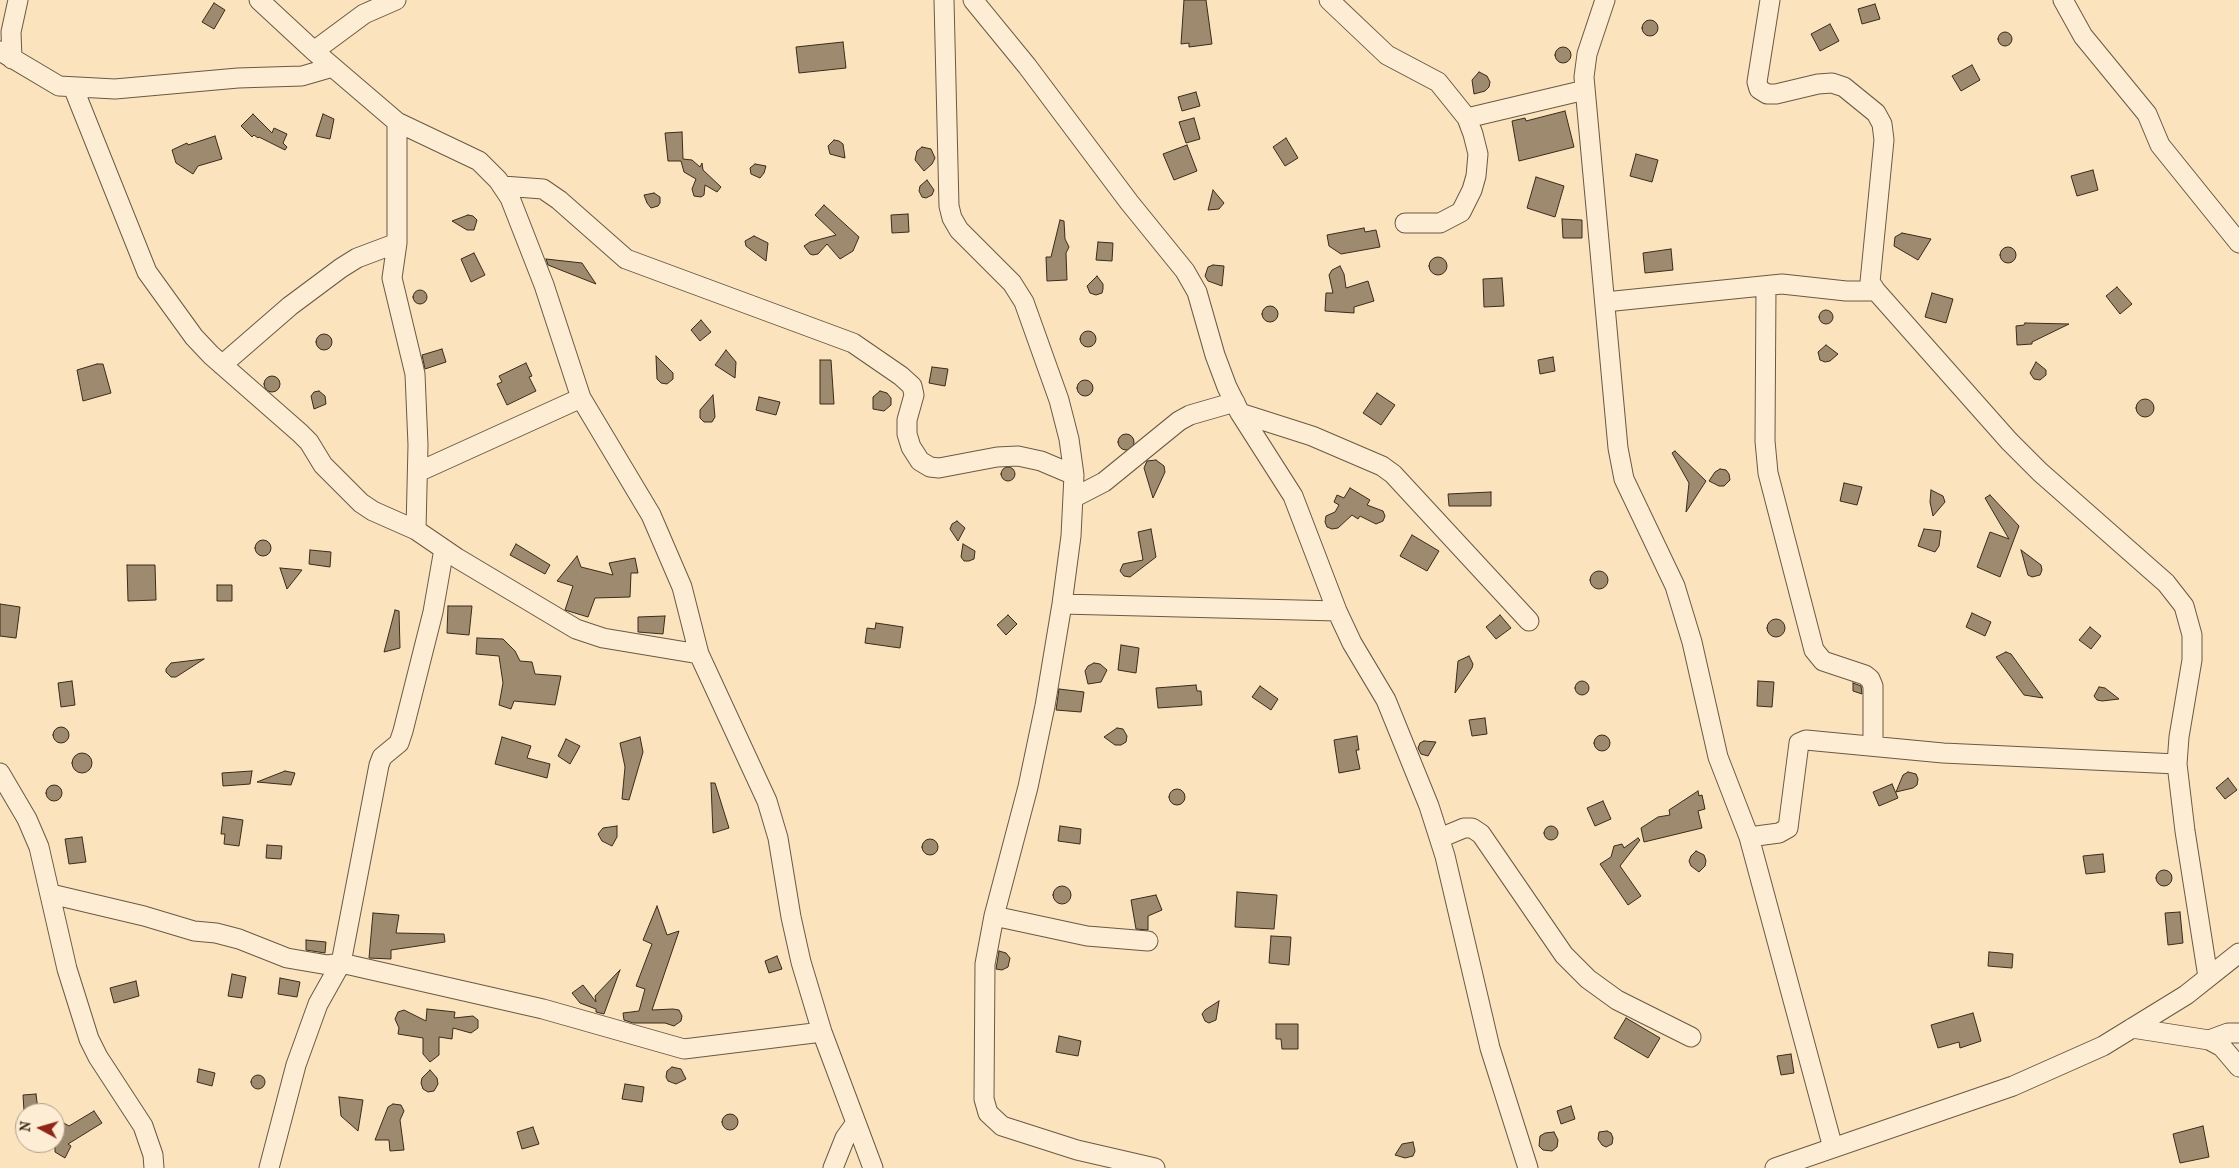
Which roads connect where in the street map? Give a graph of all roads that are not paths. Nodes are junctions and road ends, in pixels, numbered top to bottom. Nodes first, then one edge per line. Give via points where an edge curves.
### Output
1 (18, 0) edge
2 (259, 0) edge
3 (396, 0) edge
4 (944, 0) edge
5 (973, 0) edge
6 (1329, 0) edge
7 (1606, 0) edge
8 (1770, 0) edge
9 (2063, 0) edge
10 (314, 51) junction
11 (6, 55) edge
12 (333, 67) junction
13 (73, 87) junction
14 (1585, 90) junction
15 (1467, 118) junction
16 (397, 122) junction
17 (502, 186) junction
18 (1405, 223) dead end
19 (397, 243) junction
20 (2239, 243) edge
21 (1766, 287) junction
22 (1876, 291) junction
23 (1605, 302) junction
24 (222, 365) junction
25 (582, 398) junction
26 (1238, 408) junction
27 (418, 472) junction
28 (1074, 476) junction
29 (1073, 498) junction
30 (416, 530) junction
31 (444, 549) junction
32 (1062, 604) junction
33 (1337, 611) junction
34 (1530, 621) dead end
35 (699, 654) junction
36 (1873, 745) junction
37 (2177, 764) junction
38 (0, 773) edge
39 (1749, 837) junction
40 (1440, 838) junction
41 (51, 894) junction
42 (994, 916) junction
43 (1148, 941) dead end
44 (2239, 953) edge
45 (341, 963) junction
46 (2208, 977) junction
47 (2132, 1028) junction
48 (822, 1032) junction
49 (2239, 1033) edge
50 (1691, 1037) dead end
51 (2209, 1040) junction
52 (2239, 1067) edge
53 (856, 1124) junction
54 (1833, 1148) junction
55 (1799, 1164) edge
56 (154, 1168) edge
57 (269, 1168) edge
58 (833, 1168) edge
59 (873, 1168) edge
60 (1155, 1168) edge
61 (1528, 1168) edge
62 (1775, 1168) edge

1 - 11 street
2 - 10 street
3 - 10 street via 364,14
4 - 28 street via 949,206 952,218 959,230 1012,283 1024,302 1059,400
5 - 26 street via 1185,271 1196,292 1215,355
6 - 15 street via 1387,55 1438,82
7 - 14 street via 1587,54
8 - 22 street via 1757,82 1759,89 1767,94 1776,94 1832,83 1844,87 1876,113 1882,124 1884,140 1870,282
9 - 20 street via 2083,36 2147,114 2160,145
10 - 12 street
11 - 13 street via 59,86
12 - 13 street via 290,77 238,78 142,88
12 - 16 street
13 - 24 street via 147,272 194,337
14 - 15 street
14 - 23 street
15 - 18 street via 1478,154 1472,190 1461,212 1440,223
16 - 17 street via 479,161
16 - 19 street
17 - 25 street via 510,198 544,285
17 - 28 street via 543,190 559,200 626,259 853,343 912,386 914,395 907,434 910,447 920,462 939,468 1018,456 1041,461
19 - 24 street via 357,258 342,268 290,306
19 - 27 street via 392,278 415,374
21 - 22 street via 1782,284
21 - 23 street
21 - 36 street via 1765,441 1768,473 1814,650 1823,661 1864,674 1873,686
22 - 37 street via 2009,442 2166,583 2184,606 2192,635 2192,660
23 - 39 street via 1618,448 1624,480 1675,586 1692,642 1718,756
24 - 30 street via 300,432 323,465 362,503
25 - 27 street
25 - 35 street via 652,516 682,587
26 - 29 street via 1190,414 1104,482
26 - 33 street via 1293,496
26 - 34 street via 1388,470
27 - 30 street
28 - 29 street
29 - 32 street
30 - 31 street
31 - 35 street via 576,629 603,638
31 - 45 street via 433,612 404,731 399,743 382,757 379,765
32 - 33 street
32 - 42 street via 1028,788
33 - 40 street via 1352,644 1386,700
35 - 48 street via 767,801 778,838 790,917
36 - 37 street via 1943,753
36 - 39 street via 1799,743 1788,828 1779,833
37 - 46 street
38 - 41 street via 39,847
39 - 54 street
40 - 50 street via 1464,828 1472,828 1480,834 1564,955 1588,979 1618,1000
40 - 61 street via 1490,1048
41 - 45 street via 194,931 216,933 287,958 328,965
41 - 56 street via 67,969 89,1039 143,1126
42 - 43 street via 1087,936
42 - 60 street via 985,964 984,1099 988,1113 1002,1126 1077,1150
44 - 46 street
45 - 48 street via 577,1017 684,1049
45 - 57 street via 318,1004 299,1057
46 - 47 street via 2186,995
47 - 51 street
47 - 54 street via 2103,1046 2013,1086
48 - 53 street
49 - 51 street
51 - 52 street via 2222,1047
53 - 58 street via 845,1138
53 - 59 street
54 - 55 street
55 - 62 street

